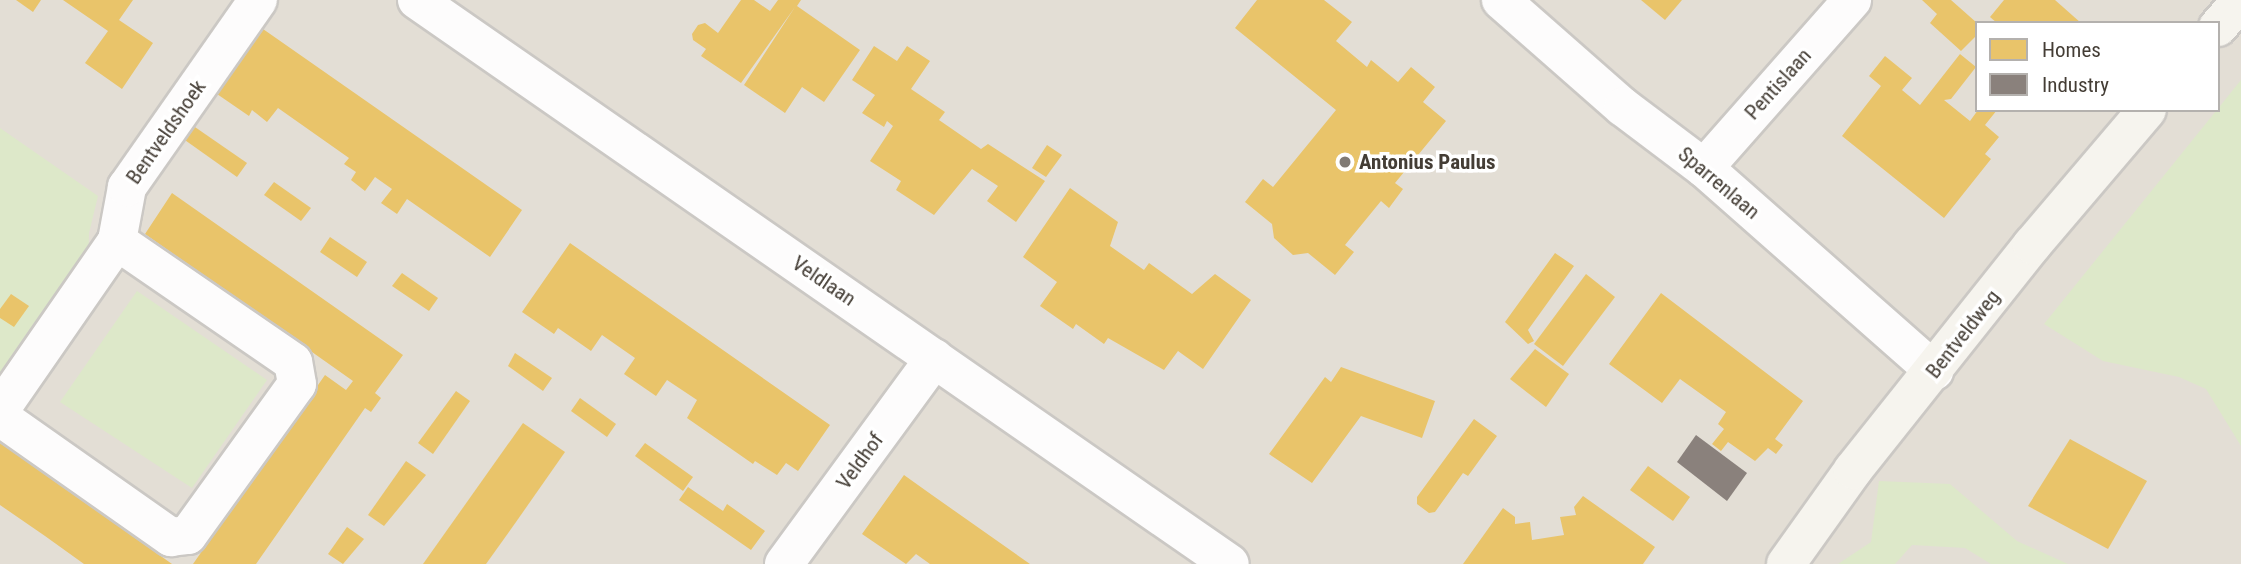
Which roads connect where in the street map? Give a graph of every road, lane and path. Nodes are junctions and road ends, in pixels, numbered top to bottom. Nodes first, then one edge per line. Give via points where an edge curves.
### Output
1 (258, 0) edge
2 (417, 0) edge
3 (1501, 0) edge
4 (1852, 0) edge
5 (2241, 1) edge
6 (2220, 25) edge
7 (2145, 112) edge
8 (1704, 168) junction
9 (117, 241) junction
10 (935, 358) junction
11 (1934, 371) junction
12 (0, 410) edge
13 (0, 417) edge
14 (784, 564) edge
15 (1230, 564) edge
16 (1786, 564) edge

1 - 9 street, Bentveldshoek via 127,187
2 - 10 street, Veldlaan
3 - 8 street, Sparrenlaan via 1623,107
4 - 8 street, Pentislaan
5 - 6 street
7 - 11 street, Bentveldweg via 2032,245
8 - 11 street, Sparrenlaan
9 - 12 street, Bentveldshoek
9 - 13 street via 293,362 297,384 188,535 171,537
10 - 14 street, Veldhof
10 - 15 street, Veldlaan
11 - 16 street, Bentveldweg via 1853,470

